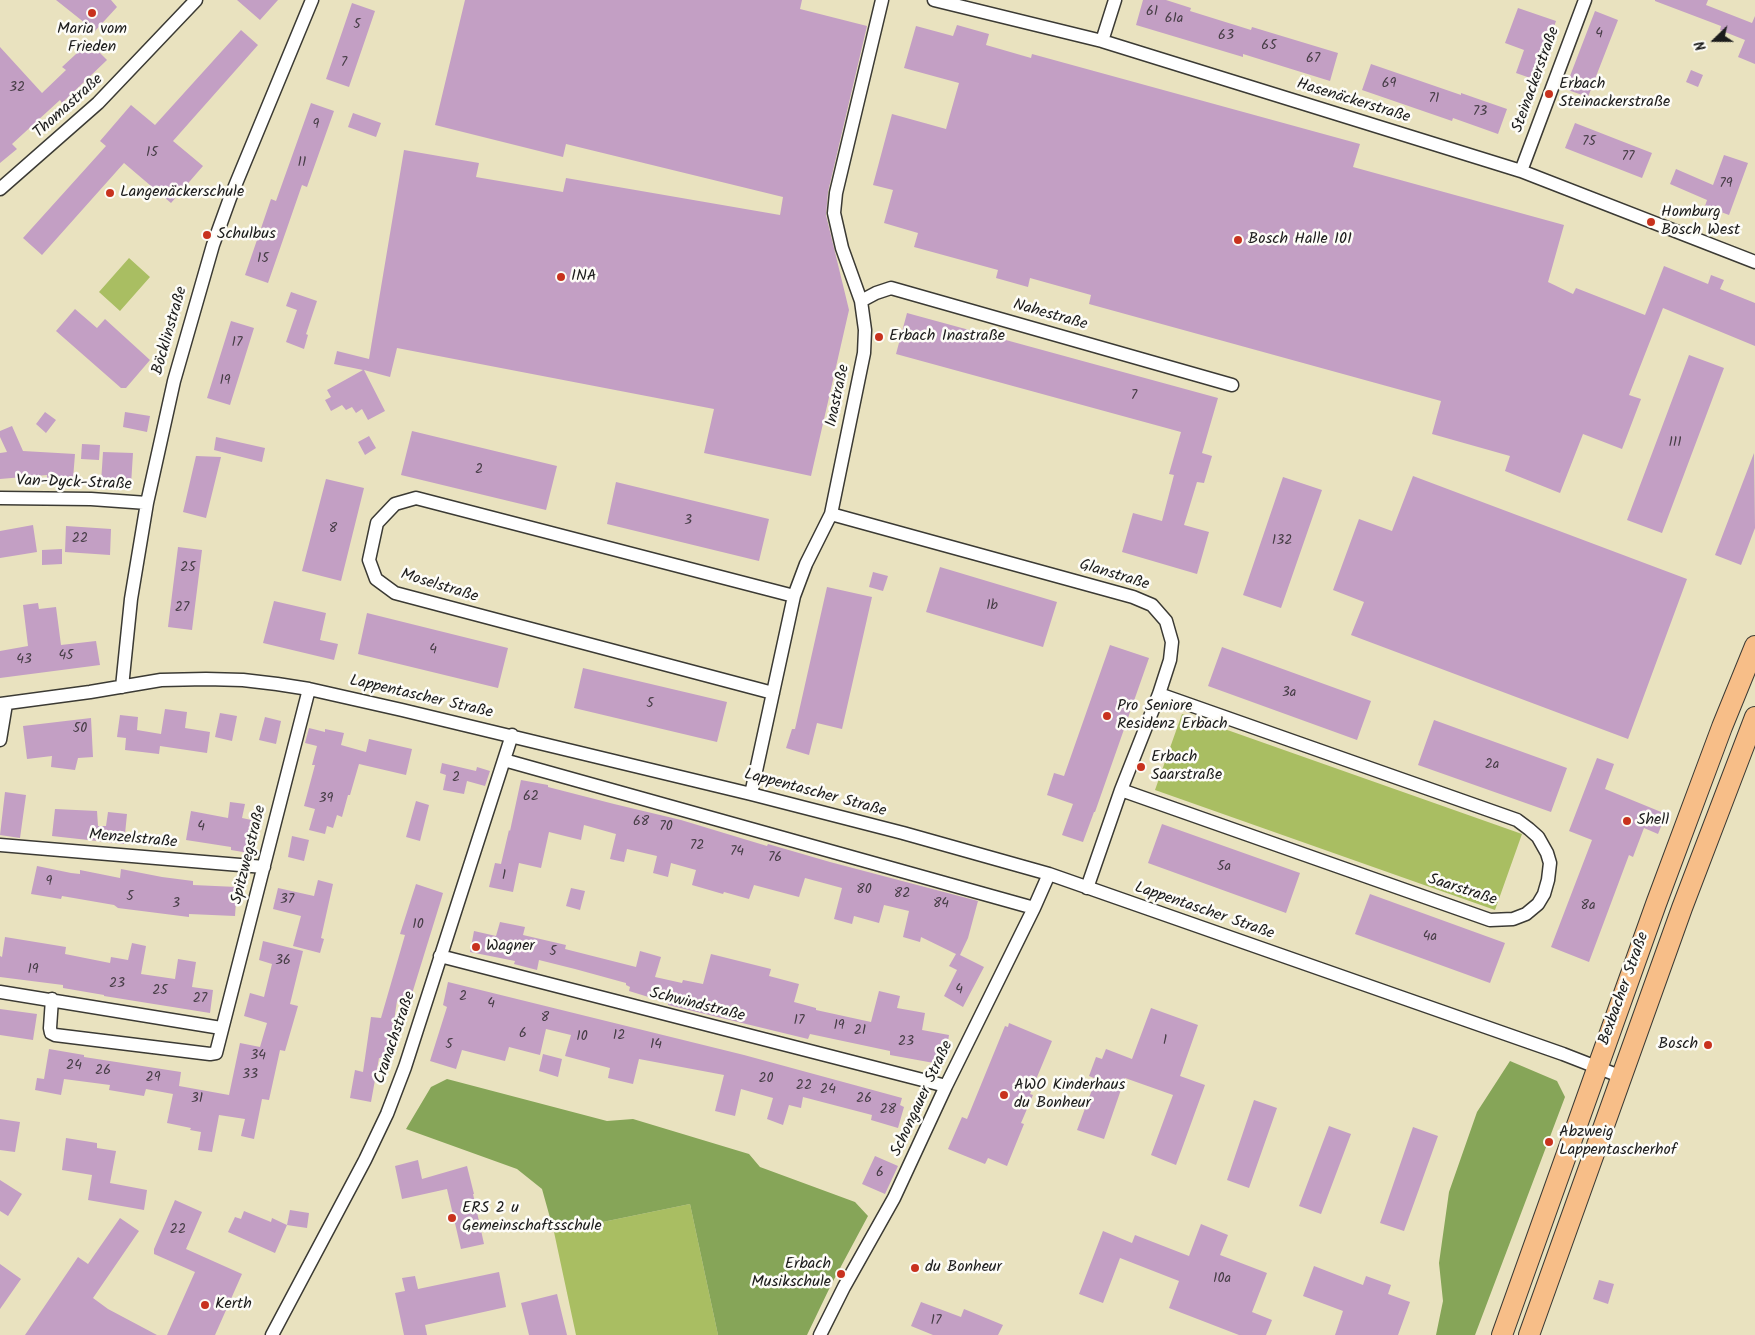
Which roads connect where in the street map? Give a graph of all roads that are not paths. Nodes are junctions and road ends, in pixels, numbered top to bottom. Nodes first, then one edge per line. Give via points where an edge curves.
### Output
1 (196, 0) edge
2 (312, 0) edge
3 (882, 0) edge
4 (934, 0) edge
5 (1115, 0) edge
6 (1585, 0) edge
7 (1102, 41) junction
8 (1521, 171) junction
9 (0, 189) edge
10 (1755, 262) edge
11 (861, 301) junction
12 (1232, 385) dead end
13 (0, 498) edge
14 (147, 503) junction
15 (831, 514) junction
16 (794, 596) junction
17 (1755, 646) edge
18 (122, 687) junction
19 (309, 689) junction
20 (773, 693) junction
21 (1159, 694) junction
22 (3, 704) edge
23 (1755, 716) edge
24 (512, 735) junction
25 (0, 740) edge
26 (504, 760) junction
27 (1121, 790) junction
28 (752, 794) junction
29 (0, 845) edge
30 (264, 868) junction
31 (1049, 874) junction
32 (1088, 888) junction
33 (1034, 908) junction
34 (440, 956) junction
35 (0, 992) edge
36 (52, 1000) junction
37 (221, 1028) junction
38 (1597, 1068) junction
39 (1622, 1077) junction
40 (946, 1086) junction
41 (272, 1335) edge
42 (820, 1335) edge
43 (1502, 1335) edge
44 (1529, 1335) edge

1 - 9 street, Thomastraße via 98,103
2 - 14 street, Böcklinstraße via 212,245 174,381
3 - 11 street, Inastraße via 834,213 842,248
4 - 7 street, Hasenäckerstraße
5 - 7 street
6 - 8 street, Steinackerstraße
7 - 8 street, Hasenäckerstraße
8 - 10 street, Hasenäckerstraße
11 - 12 street, Nahestraße via 892,288
11 - 15 street, Inastraße via 864,353
13 - 14 street, Van-Dyck-Straße
14 - 18 street, Böcklinstraße via 131,599
15 - 16 street, Inastraße
15 - 21 street, Glanstraße via 1152,605 1166,621 1172,642
16 - 20 street, Inastraße
16 - 20 street, Moselstraße via 416,498 395,504 377,523 369,560 376,579 395,594
17 - 38 main road, Bexbacher Straße via 1722,727
18 - 19 street, Lappentascher Straße via 161,680 206,679 243,680
18 - 22 street, Lappentascher Straße
19 - 24 street, Lappentascher Straße
19 - 30 street, Spitzwegstraße
20 - 28 street, Inastraße
21 - 27 street, Glanstraße
21 - 27 street, Saarstraße via 1517,820 1538,837 1547,853 1550,863 1544,894 1526,914 1513,919 1490,920
22 - 25 street
23 - 39 main road, Bexbacher Straße
24 - 26 street, Cranachstraße
24 - 28 street, Lappentascher Straße
26 - 33 street
26 - 34 street, Cranachstraße
27 - 32 street, Glanstraße
28 - 31 street, Lappentascher Straße
29 - 30 street, Menzelstraße
30 - 37 street, Spitzwegstraße
31 - 32 street, Lappentascher Straße
31 - 33 street, Schongauer Straße
32 - 38 street, Lappentascher Straße
33 - 40 street, Schongauer Straße
34 - 40 street, Schwindstraße
34 - 41 street, Cranachstraße via 387,1114
35 - 36 street
36 - 37 street
36 - 37 street, Spitzwegstraße via 50,1028 55,1036 210,1054 216,1053
38 - 39 street, Lappentascher Straße
38 - 43 main road, Bexbacher Straße
39 - 44 main road, Bexbacher Straße
40 - 42 street, Schongauer Straße via 894,1198

